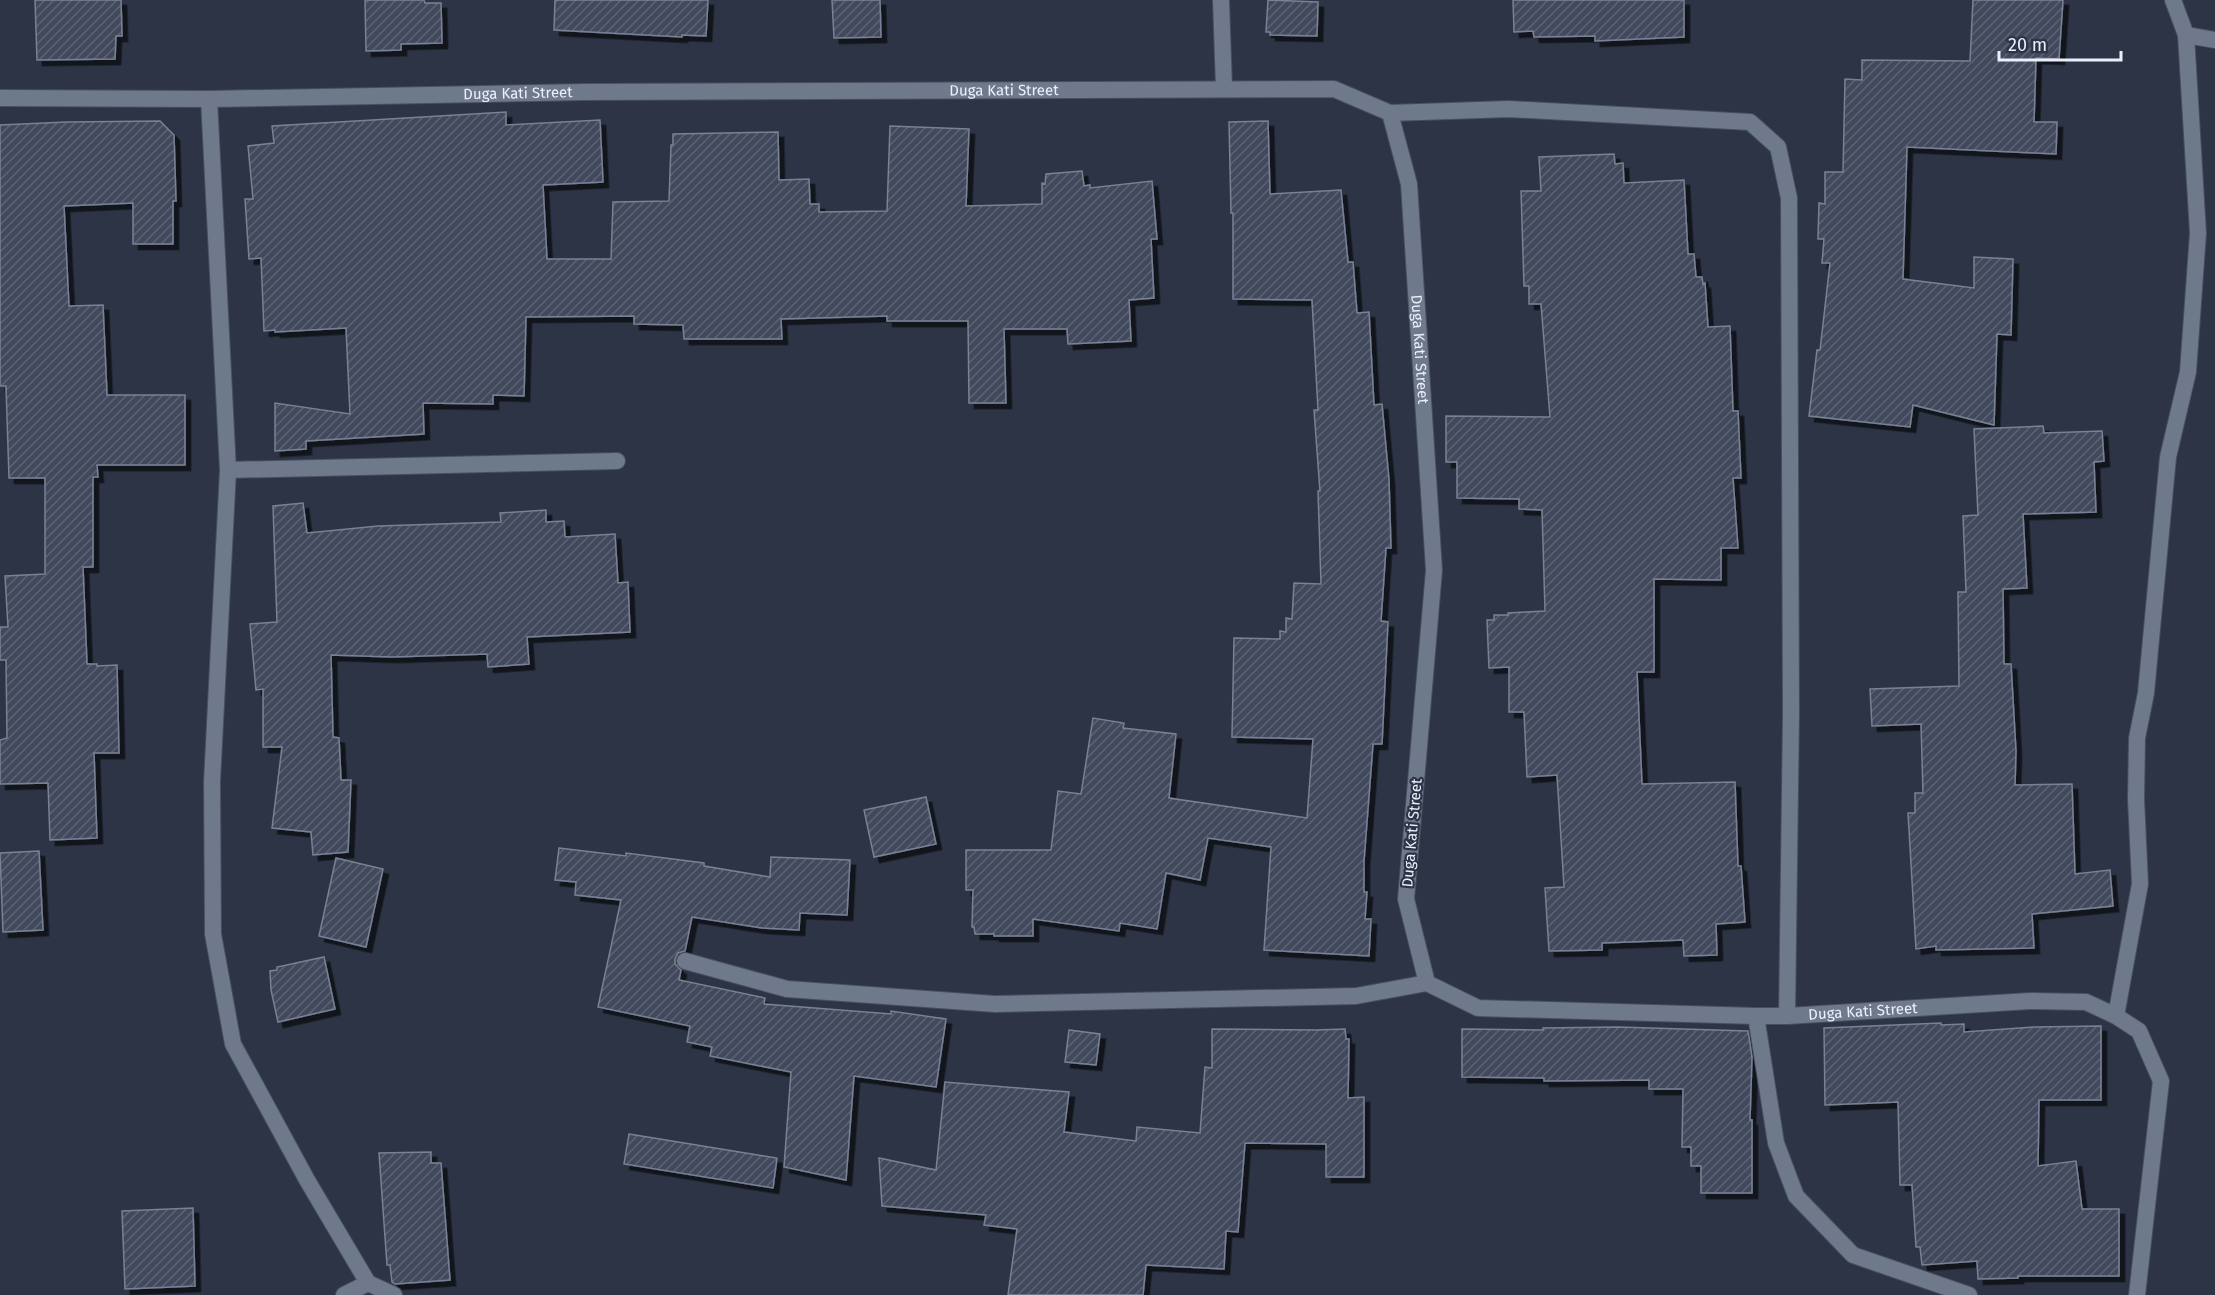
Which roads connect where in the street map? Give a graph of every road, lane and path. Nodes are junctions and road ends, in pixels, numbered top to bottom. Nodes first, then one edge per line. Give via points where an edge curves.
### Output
1 (1221, 0) edge
2 (2173, 0) edge
3 (2186, 35) junction
4 (2215, 40) edge
5 (1224, 88) junction
6 (0, 98) edge
7 (209, 99) junction
8 (1390, 113) junction
9 (617, 461) dead end
10 (228, 470) junction
11 (685, 960) dead end
12 (1427, 983) junction
13 (1756, 1016) junction
14 (1787, 1016) junction
15 (2116, 1016) junction
16 (368, 1283) junction
17 (345, 1295) edge
18 (394, 1295) edge
19 (1970, 1295) edge
20 (2137, 1295) edge

1 - 5 street
2 - 3 street
3 - 4 street
3 - 15 street via 2198,233 2188,372 2168,457 2146,693 2137,738 2140,884
5 - 7 street, Duga Kati Street
5 - 8 street, Duga Kati Street via 1334,89
6 - 7 street, Duga Kati Street
7 - 10 street
8 - 12 street, Duga Kati Street via 1409,184 1434,570 1406,899
8 - 14 street via 1509,109 1750,122 1778,147 1789,198 1791,714
9 - 10 street
10 - 16 street via 212,782 213,934 233,1044
11 - 12 street via 787,989 994,1004 1356,996
12 - 13 street, Duga Kati Street via 1478,1008
13 - 14 street, Duga Kati Street
13 - 19 street via 1776,1143 1796,1196 1853,1255
14 - 15 street, Duga Kati Street via 2030,1001 2086,1002
15 - 20 street, Duga Kati Street via 2139,1031 2161,1081
16 - 17 street
16 - 18 street

